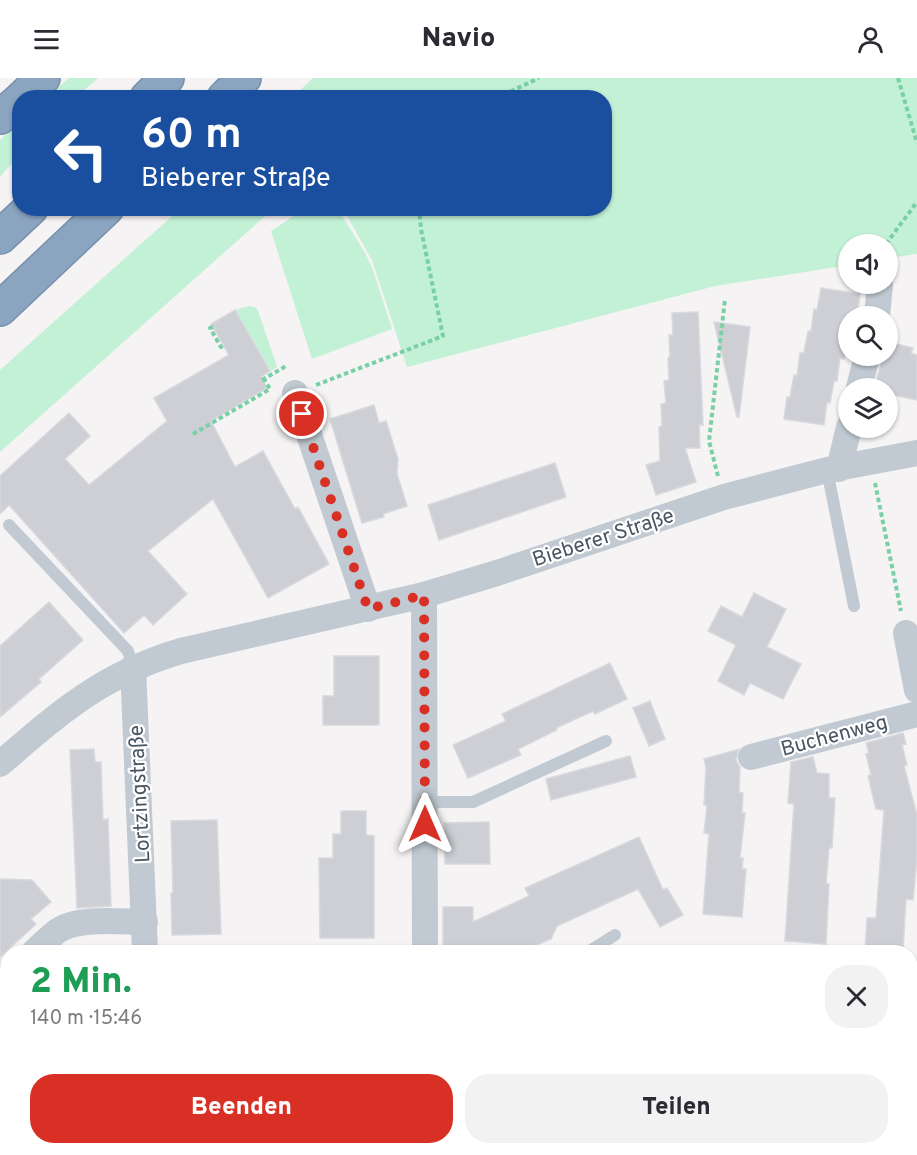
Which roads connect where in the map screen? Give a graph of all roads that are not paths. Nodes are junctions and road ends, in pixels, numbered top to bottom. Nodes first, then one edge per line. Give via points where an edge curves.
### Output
1 (43, 78) edge
2 (167, 78) edge
3 (244, 78) edge
4 (30, 90) edge
5 (155, 90) edge
6 (232, 90) edge
7 (12, 107) edge
8 (0, 117) edge
9 (22, 216) edge
10 (99, 216) edge
11 (0, 237) edge
12 (0, 309) edge
13 (295, 393) road end
14 (845, 438) edge
15 (917, 453) edge
16 (833, 470) junction
17 (9, 525) dead end
18 (424, 595) junction
19 (854, 606) dead end
20 (368, 609) junction
21 (906, 633) road end
22 (133, 667) junction
23 (917, 690) edge
24 (917, 714) edge
25 (606, 741) dead end
26 (751, 757) dead end
27 (0, 764) edge
28 (425, 802) junction
29 (145, 922) junction
30 (615, 935) dead end
31 (42, 945) edge
32 (144, 945) edge
33 (425, 945) edge
34 (599, 945) edge

1 - 4 highway
2 - 5 highway
3 - 6 highway
7 - 8 highway
9 - 11 highway
10 - 12 highway
13 - 20 street via 355,556
14 - 16 street
15 - 16 street, Bieberer Straße
16 - 18 street, Bieberer Straße via 724,497
16 - 19 lane
17 - 22 lane via 128,651
18 - 20 street, Bieberer Straße
18 - 28 street
20 - 22 street, Bieberer Straße via 182,651
21 - 23 street
22 - 27 street, Bieberer Straße via 75,701
22 - 29 street, Lortzingstraße
24 - 26 street, Buchenweg
25 - 28 lane via 474,802
28 - 33 street
29 - 31 street via 72,925
29 - 32 street, Lortzingstraße
30 - 34 lane

